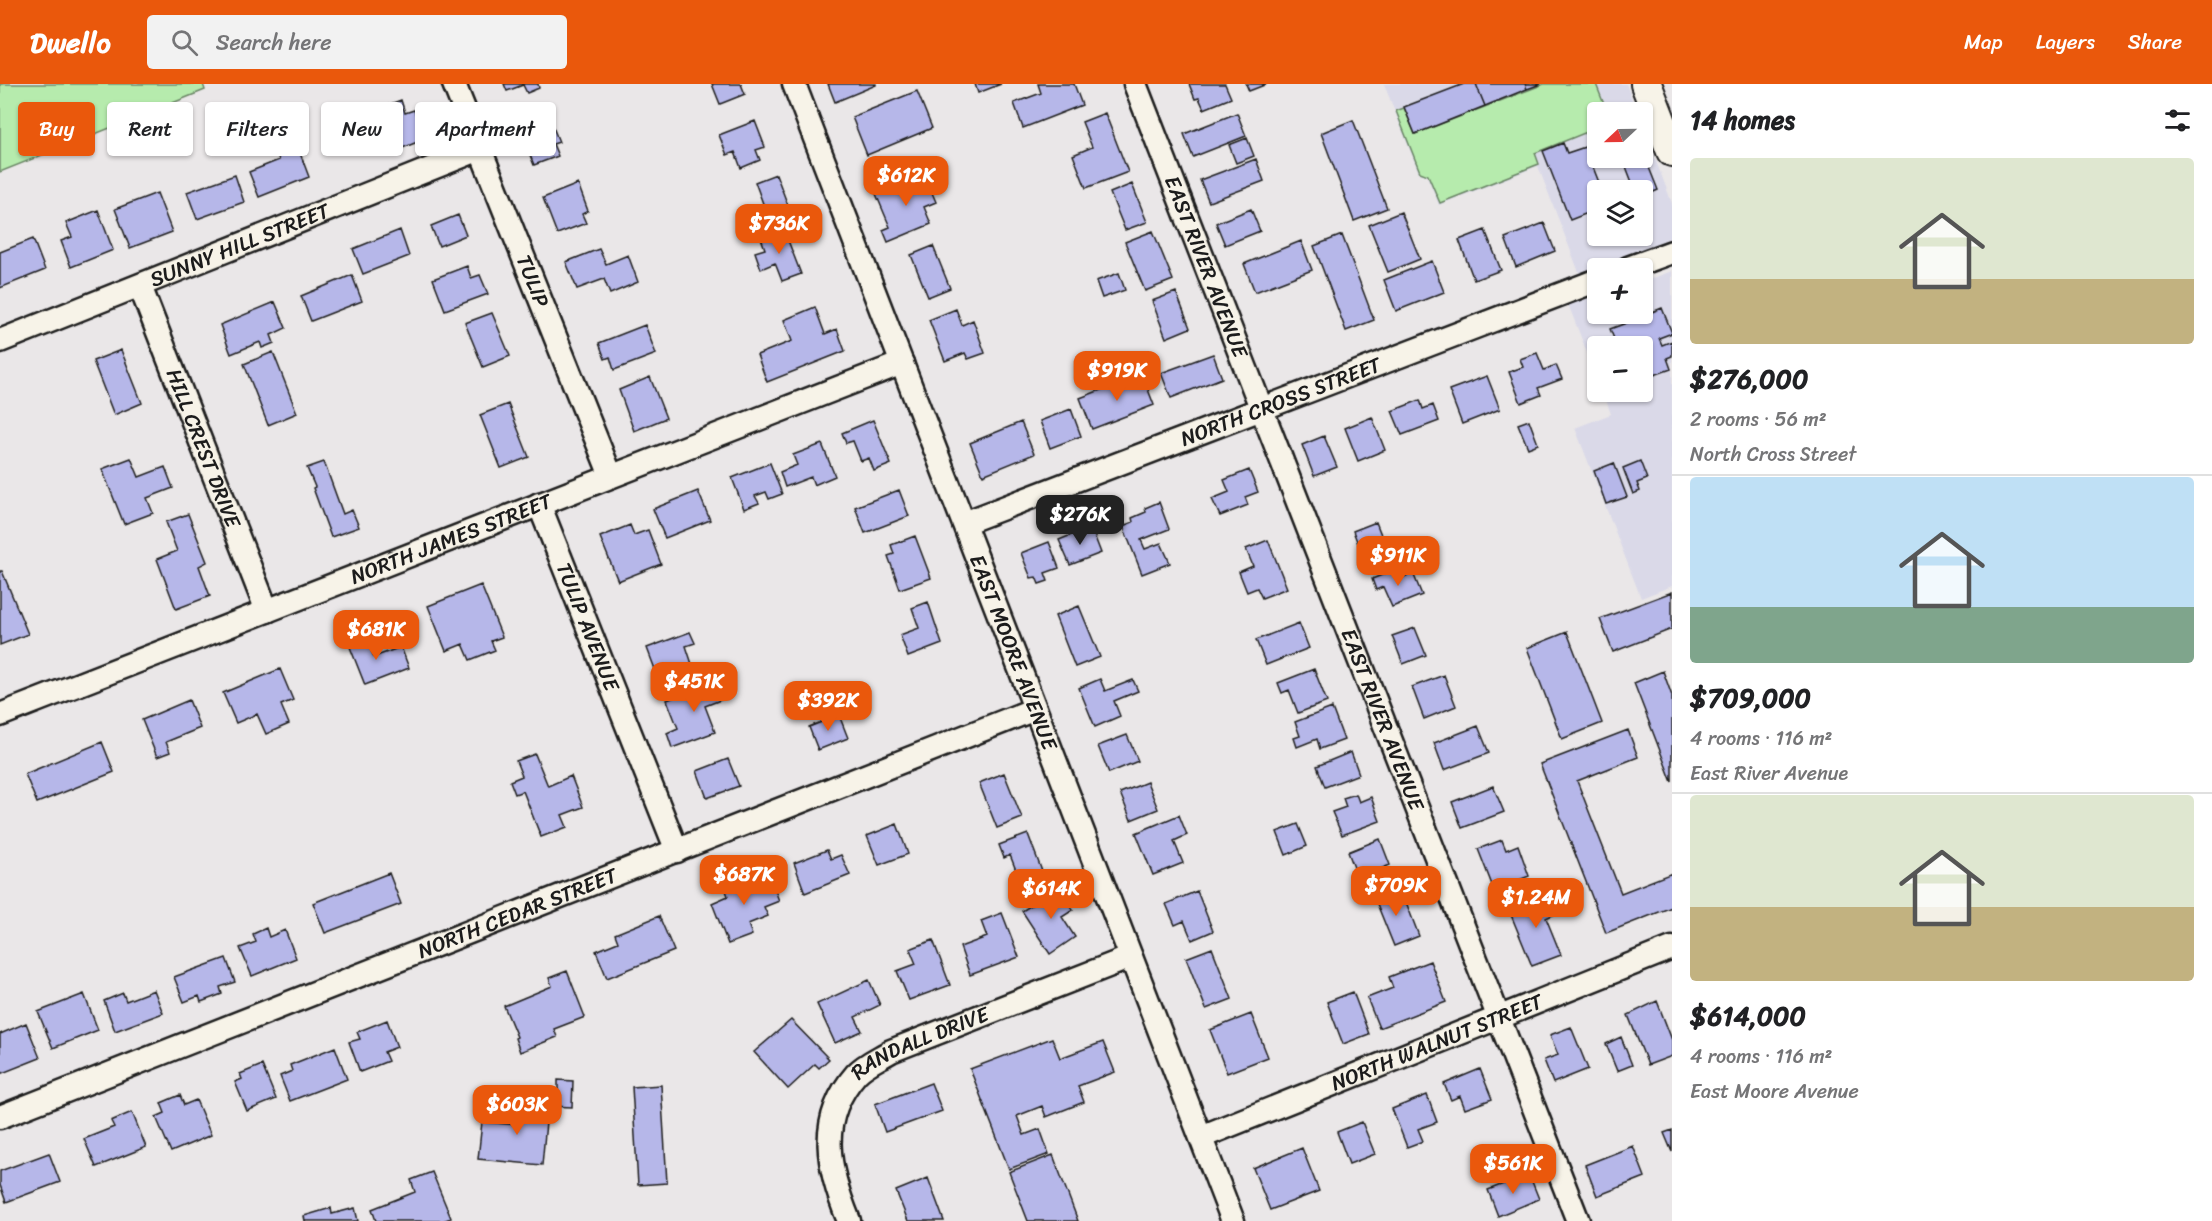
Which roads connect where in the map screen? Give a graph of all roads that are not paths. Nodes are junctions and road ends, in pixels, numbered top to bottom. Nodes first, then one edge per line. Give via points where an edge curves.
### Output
1 (454, 84) edge
2 (794, 84) edge
3 (1135, 84) edge
4 (1646, 84) edge
5 (461, 102) edge
6 (1672, 151) edge
7 (463, 156) edge
8 (483, 156) edge
9 (1672, 252) edge
10 (1653, 259) edge
11 (1587, 284) edge
12 (141, 286) junction
13 (0, 341) edge
14 (902, 363) junction
15 (1261, 409) junction
16 (611, 476) junction
17 (539, 504) junction
18 (964, 523) junction
19 (267, 611) junction
20 (1035, 710) junction
21 (0, 715) edge
22 (677, 851) junction
23 (1672, 948) edge
24 (1131, 957) junction
25 (1499, 1017) junction
26 (0, 1117) edge
27 (1201, 1137) junction
28 (849, 1221) edge
29 (1233, 1221) edge
30 (1578, 1221) edge

1 - 5 street, TULIP
2 - 14 street, EAST MOORE AVENUE
3 - 15 street, EAST RIVER AVENUE
4 - 6 main road
7 - 12 street, SUNNY HILL STREET
8 - 16 street, TULIP
9 - 10 street
11 - 15 street, NORTH CROSS STREET
12 - 13 street, SUNNY HILL STREET
12 - 19 street, HILL CREST DRIVE
14 - 16 street, NORTH JAMES STREET
14 - 18 street, EAST MOORE AVENUE
15 - 18 street, NORTH CROSS STREET
15 - 25 street, EAST RIVER AVENUE
16 - 17 street, NORTH JAMES STREET
17 - 19 street, NORTH JAMES STREET
17 - 22 street, TULIP AVENUE
18 - 20 street, EAST MOORE AVENUE
19 - 21 street, NORTH JAMES STREET
20 - 22 street, NORTH CEDAR STREET
20 - 24 street, EAST MOORE AVENUE
22 - 26 street, NORTH CEDAR STREET
23 - 25 street, NORTH WALNUT STREET
24 - 27 street, EAST MOORE AVENUE
24 - 28 street, RANDALL DRIVE via 891,1051 857,1072 835,1106 829,1149 835,1188
25 - 27 street, NORTH WALNUT STREET
25 - 30 street, EAST RIVER AVENUE
27 - 29 street, EAST MOORE AVENUE

